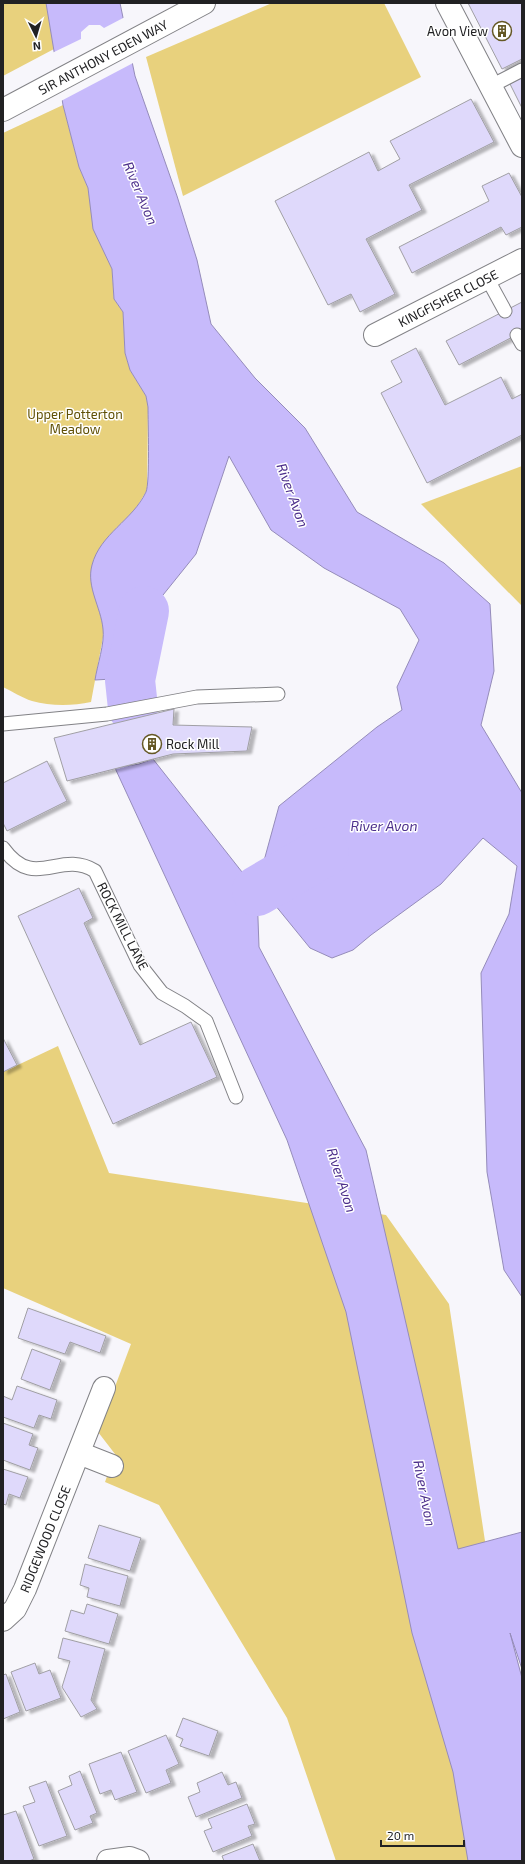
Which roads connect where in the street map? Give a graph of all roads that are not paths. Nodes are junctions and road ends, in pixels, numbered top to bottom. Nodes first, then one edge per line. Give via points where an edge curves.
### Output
1 (204, 3) edge
2 (447, 3) edge
3 (522, 70) edge
4 (491, 86) junction
5 (3, 110) edge
6 (522, 146) edge
7 (522, 260) edge
8 (487, 278) junction
9 (505, 310) dead end
10 (374, 335) dead end
11 (278, 694) dead end
12 (3, 724) edge
13 (3, 848) edge
14 (236, 1097) dead end
15 (104, 1388) dead end
16 (78, 1453) junction
17 (112, 1466) dead end
18 (3, 1620) edge
19 (108, 1861) edge
20 (138, 1861) edge

1 - 5 street, SIR ANTHONY EDEN WAY
2 - 4 street
3 - 4 lane
4 - 6 street
7 - 8 street, KINGFISHER CLOSE
8 - 9 lane
8 - 10 street, KINGFISHER CLOSE
11 - 12 lane via 197,697 107,714
13 - 14 lane, ROCK MILL LANE via 17,864 30,869 76,863 96,871 140,965 162,993 206,1021
15 - 16 street, RIDGEWOOD CLOSE
16 - 17 street
16 - 18 street, RIDGEWOOD CLOSE via 25,1589 15,1609
19 - 20 street via 130,1858

